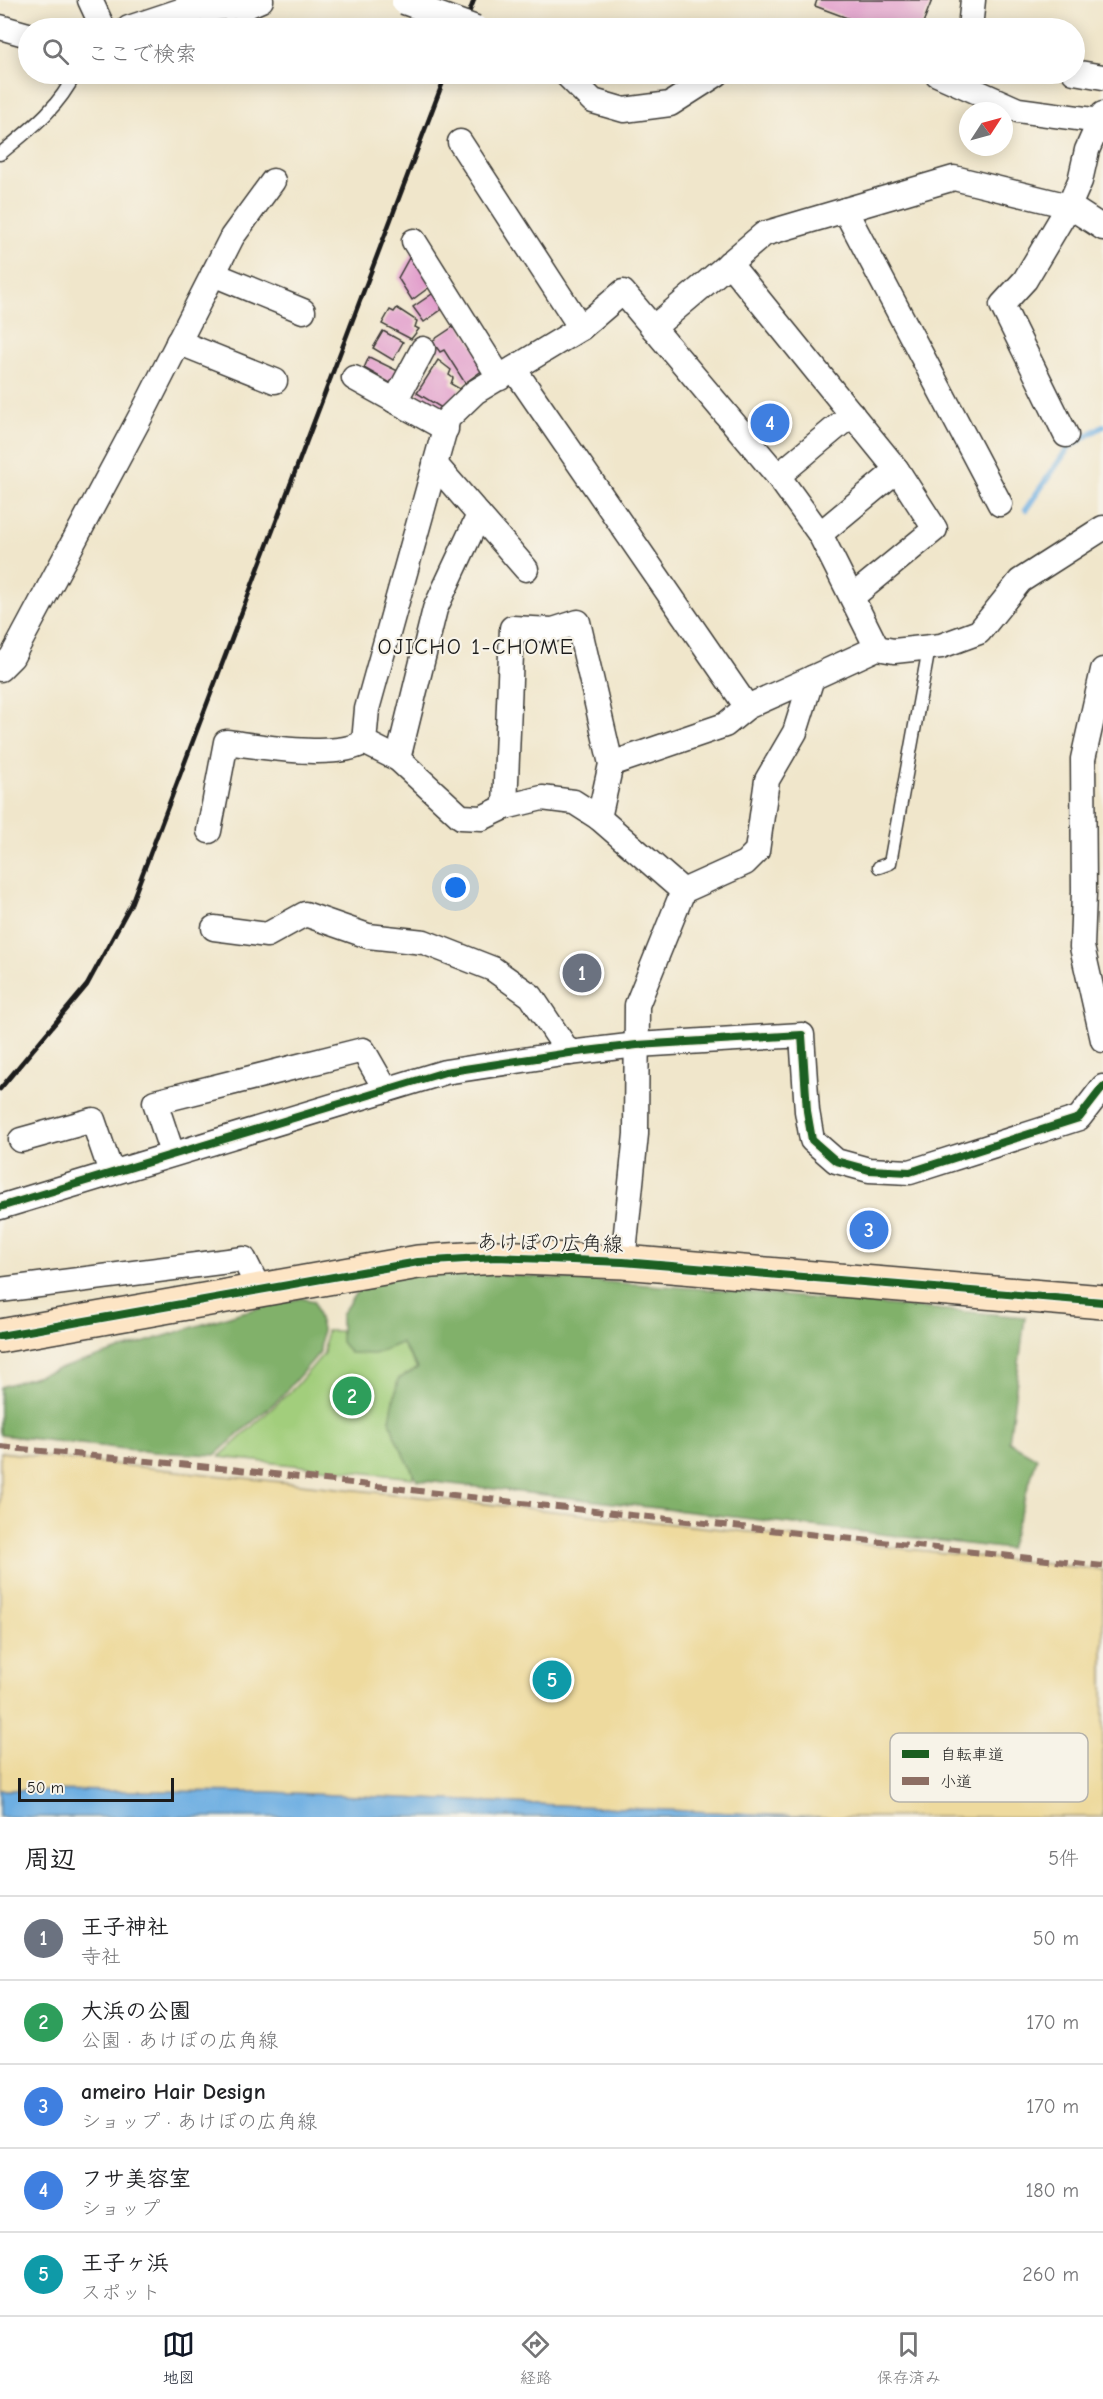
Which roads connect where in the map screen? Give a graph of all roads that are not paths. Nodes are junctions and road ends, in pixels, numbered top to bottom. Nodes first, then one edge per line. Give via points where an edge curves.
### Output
1 (90, 0) edge
2 (261, 0) edge
3 (974, 0) edge
4 (403, 1) edge
5 (98, 18) edge
6 (159, 18) edge
7 (449, 18) edge
8 (971, 18) edge
9 (0, 27) edge
10 (18, 32) edge
11 (1085, 74) edge
12 (1103, 76) edge
13 (70, 84) edge
14 (576, 84) edge
15 (701, 84) edge
16 (972, 84) edge
17 (1101, 118) edge
18 (460, 142) dead end
19 (0, 154) edge
20 (273, 181) dead end
21 (1069, 206) junction
22 (845, 210) junction
23 (1103, 228) edge
24 (414, 241) dead end
25 (729, 263) junction
26 (213, 274) junction
27 (303, 311) dead end
28 (581, 328) junction
29 (653, 328) junction
30 (178, 342) junction
31 (423, 349) dead end
32 (507, 373) junction
33 (354, 378) dead end
34 (274, 381) dead end
35 (395, 401) junction
36 (852, 414) junction
37 (446, 429) junction
38 (1066, 435) dead end
39 (435, 464) junction
40 (897, 470) junction
41 (778, 476) junction
42 (1000, 504) dead end
43 (479, 515) junction
44 (1103, 528) edge
45 (820, 534) junction
46 (526, 569) dead end
47 (852, 597) junction
48 (877, 648) junction
49 (929, 648) junction
50 (0, 669) edge
51 (1103, 670) edge
52 (812, 678) junction
53 (747, 707) junction
54 (364, 742) junction
55 (398, 759) junction
56 (611, 764) junction
57 (505, 807) junction
58 (599, 818) junction
59 (209, 831) dead end
60 (879, 867) dead end
61 (683, 891) junction
62 (214, 928) dead end
63 (1103, 1040) edge
64 (637, 1045) junction
65 (569, 1053) junction
66 (1103, 1087) edge
67 (386, 1090) junction
68 (21, 1140) dead end
69 (172, 1153) junction
70 (111, 1172) junction
71 (0, 1207) edge
72 (623, 1262) junction
73 (259, 1289) junction
74 (0, 1290) edge
75 (1103, 1302) edge
76 (0, 1336) edge

1 - 5 street
2 - 6 street via 236,7 183,10
3 - 8 street
4 - 7 street, bridge
9 - 10 street
11 - 12 street
13 - 19 lane via 48,115
14 - 15 street via 592,100 624,110 670,104
16 - 17 street via 1018,110
17 - 21 street
18 - 28 street
20 - 26 street via 232,237
21 - 22 street via 954,178
21 - 23 street
21 - 38 street via 1025,280 1002,305
22 - 25 street via 764,234
22 - 42 street
24 - 32 street
25 - 29 street
25 - 36 street
26 - 27 street
26 - 30 street
28 - 29 street via 622,292
28 - 32 street
29 - 41 street
30 - 34 street
30 - 50 street via 12,657
31 - 35 street
32 - 37 street via 475,392 448,418
32 - 53 street
33 - 35 street
35 - 37 street
36 - 40 street
36 - 41 street
37 - 39 street
39 - 43 street
39 - 54 street via 367,709
40 - 45 street
40 - 47 street via 935,529
41 - 45 street
43 - 46 street
43 - 55 street via 435,609
44 - 49 street via 1020,581 979,632
45 - 47 street
47 - 48 street
48 - 49 street
48 - 52 street
49 - 60 lane via 890,862
51 - 63 street via 1083,759 1082,947
52 - 53 street
52 - 61 street via 795,732 767,780 757,851 745,863
53 - 56 street via 725,725
54 - 55 street
54 - 59 street via 354,748 302,751 226,742
55 - 57 street via 461,817 482,818
56 - 57 street via 578,622 553,630 512,628
56 - 58 street
57 - 58 street via 542,798 574,802
58 - 61 street
61 - 64 street via 637,1005
62 - 65 street via 267,935 305,914 368,936 424,942 493,969 531,996
64 - 65 street
64 - 66 street via 802,1035 812,1140 836,1161 869,1170 910,1172 1079,1118
64 - 72 street via 636,1134
65 - 67 street via 446,1072
67 - 69 street
67 - 69 street via 363,1050 155,1102
68 - 70 street via 93,1120
69 - 70 street
70 - 71 street
72 - 73 main road, あけぼの広角線 via 496,1257 418,1262
72 - 75 main road, あけぼの広角線
73 - 74 street via 244,1259
73 - 76 main road, あけぼの広角線

